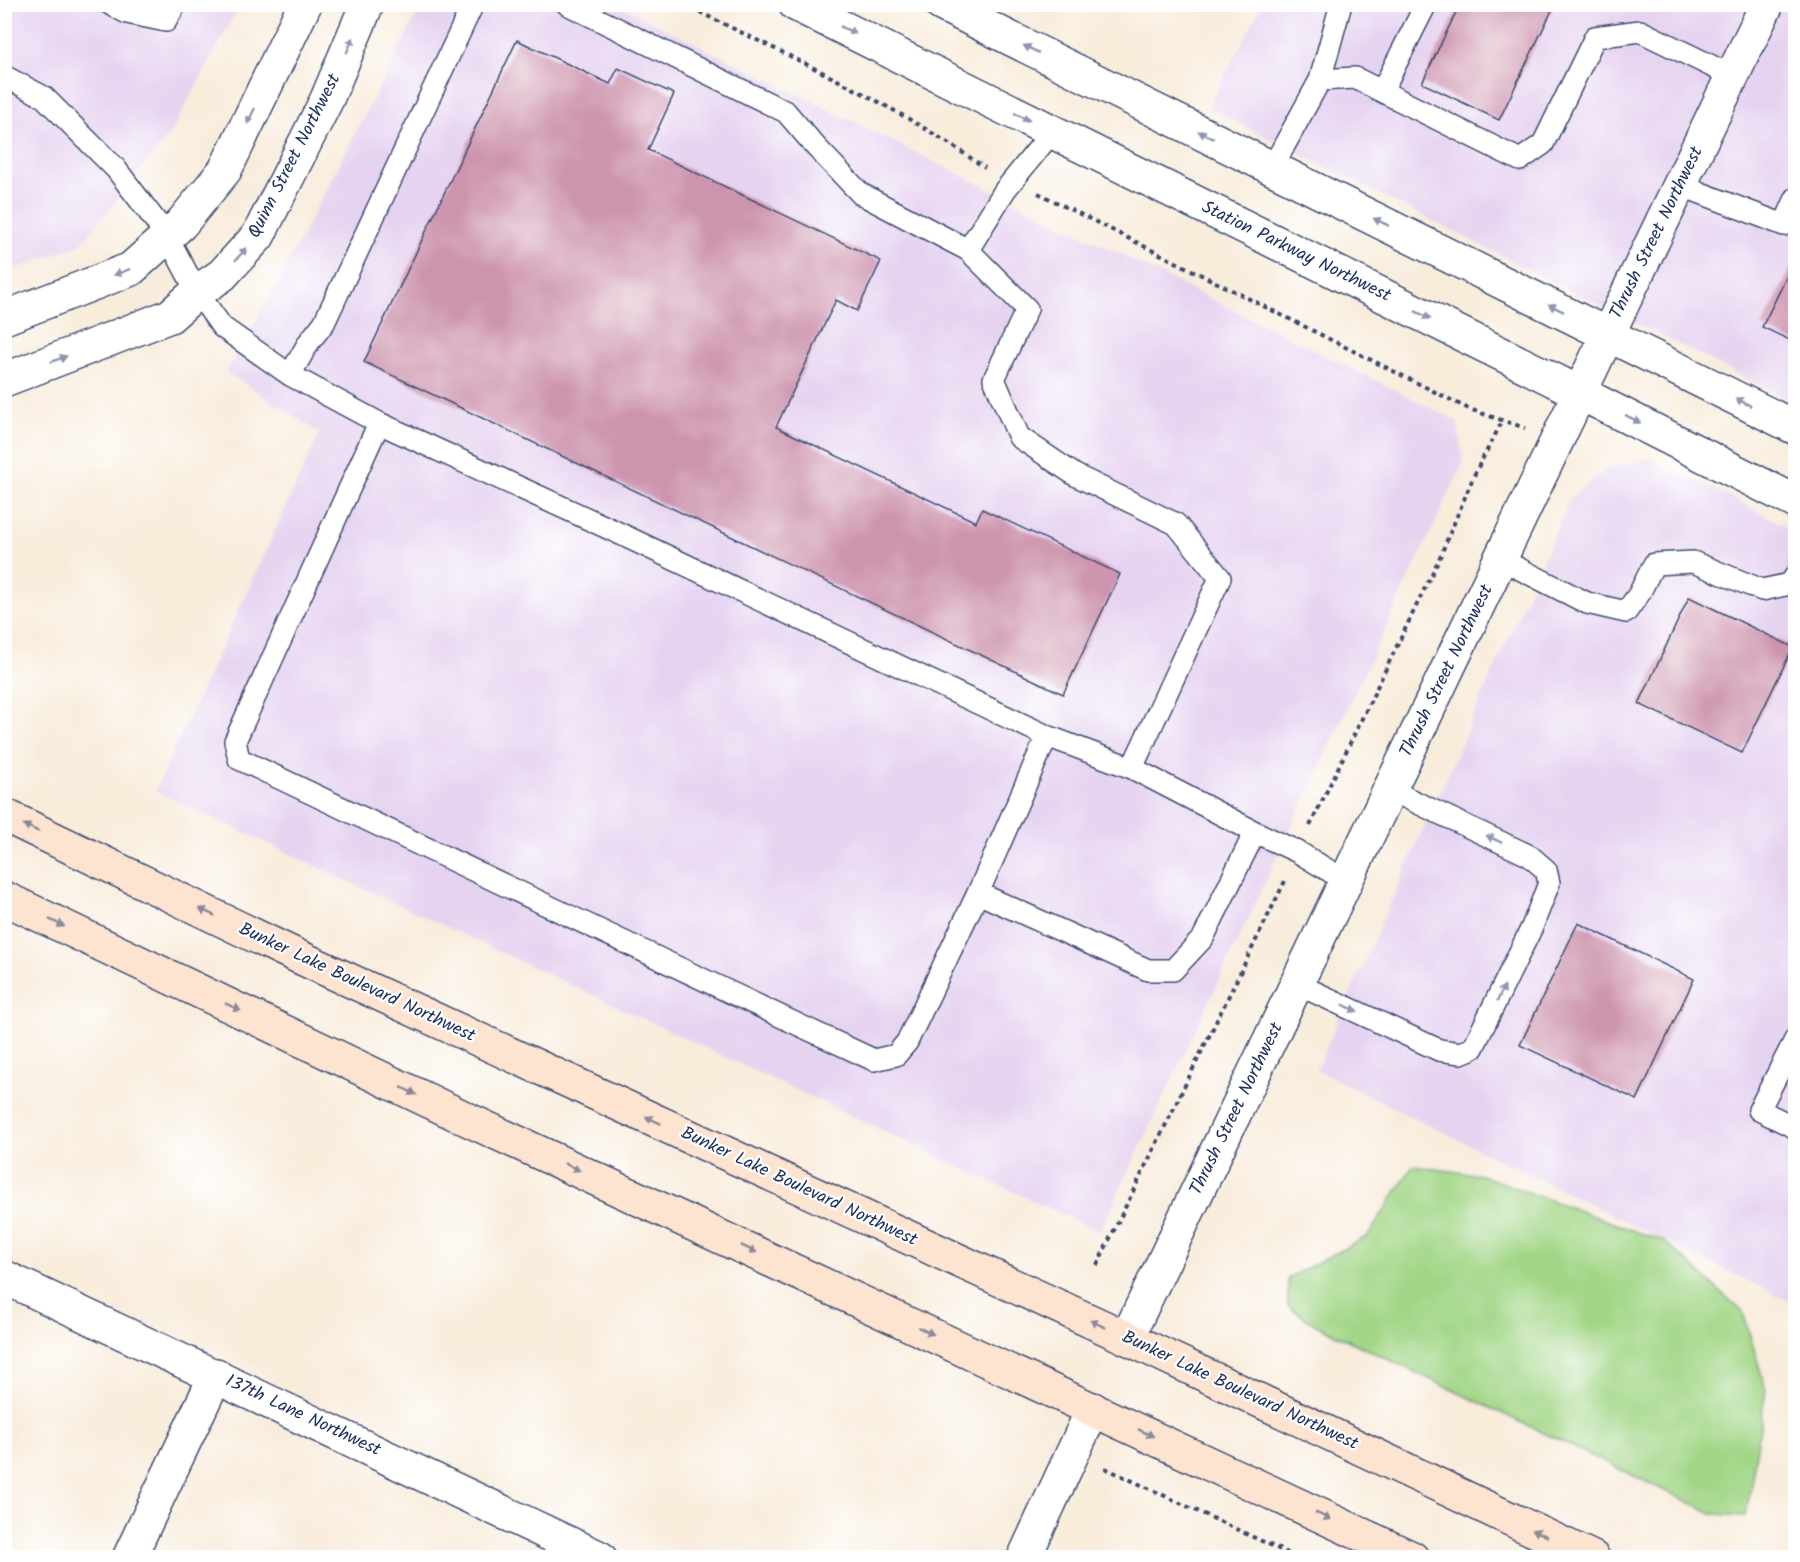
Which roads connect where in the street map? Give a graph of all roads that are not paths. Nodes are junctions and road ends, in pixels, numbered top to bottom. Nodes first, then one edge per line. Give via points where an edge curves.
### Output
1 (110, 4) edge
2 (176, 4) edge
3 (305, 4) edge
4 (367, 4) edge
5 (473, 4) edge
6 (567, 4) edge
7 (795, 4) edge
8 (941, 4) edge
9 (1341, 4) edge
10 (1426, 4) edge
11 (1767, 4) edge
12 (4, 76) edge
13 (1732, 76) junction
14 (1320, 80) junction
15 (1382, 91) junction
16 (1052, 132) junction
17 (1272, 168) junction
18 (1680, 185) junction
19 (1796, 198) edge
20 (167, 236) junction
21 (968, 250) junction
22 (197, 292) junction
23 (4, 318) edge
24 (1608, 334) junction
25 (290, 375) junction
26 (4, 380) edge
27 (1580, 393) junction
28 (379, 423) junction
29 (1796, 428) edge
30 (1796, 502) edge
31 (1500, 559) junction
32 (1796, 575) edge
33 (1047, 736) junction
34 (1132, 768) junction
35 (1390, 790) junction
36 (4, 815) edge
37 (1255, 832) junction
38 (1346, 881) junction
39 (978, 893) junction
40 (4, 898) edge
41 (1297, 984) junction
42 (1796, 1038) edge
43 (1796, 1128) edge
44 (4, 1277) edge
45 (1127, 1338) junction
46 (216, 1375) junction
47 (1093, 1408) junction
48 (129, 1557) edge
49 (600, 1557) edge
50 (1024, 1557) edge
51 (1412, 1557) edge
52 (1593, 1557) edge

1 - 2 lane via 127,13 166,21
3 -> 20 street via 225,170
22 -> 4 street, Quinn Street Northwest via 222,275 258,236 327,99
5 - 25 lane via 324,323
6 - 21 lane via 786,112 861,194
7 -> 16 street, Station Parkway Northwest
17 -> 8 street
9 - 14 lane
10 - 15 lane
11 - 13 street, Thrush Street Northwest
12 - 20 lane via 44,97 116,169
13 - 15 lane via 1640,31 1595,37 1543,144 1520,160
13 - 18 street, Thrush Street Northwest
14 - 15 lane via 1355,78
14 - 17 lane
16 - 21 lane via 1005,190
16 -> 27 street, Station Parkway Northwest
24 -> 17 street
18 - 19 lane via 1784,225
18 - 24 street, Thrush Street Northwest
20 - 22 lane
20 -> 23 street via 131,269
21 - 34 lane via 1027,309 994,379 1019,437 1075,475 1176,524 1220,578
22 - 25 lane via 222,327
26 -> 22 street, Quinn Street Northwest via 170,316
24 - 27 street, Thrush Street Northwest
29 -> 24 street
25 - 28 lane
27 -> 30 street, Station Parkway Northwest
27 - 31 street, Thrush Street Northwest
28 - 33 lane
28 - 39 lane via 235,741 238,759 874,1060 896,1055 907,1042
31 - 32 lane via 1587,603 1626,612 1654,564 1693,562 1762,590 1790,584
31 - 35 street, Thrush Street Northwest
33 - 34 lane
33 - 39 lane
34 - 37 lane
35 - 38 street, Thrush Street Northwest
41 -> 35 lane via 1439,1050 1461,1053 1473,1048 1497,1002 1550,883 1546,870 1530,856
45 -> 36 main road, Bunker Lake Boulevard Northwest via 297,956
37 - 38 lane
37 - 39 lane via 1203,938 1173,970 1148,970
38 - 41 street, Thrush Street Northwest
40 -> 47 main road via 481,1125
41 - 45 street, Thrush Street Northwest
42 - 43 lane via 1760,1110
44 - 46 street, 137th Lane Northwest
52 -> 45 main road, Bunker Lake Boulevard Northwest
46 - 48 street
46 - 49 street, 137th Lane Northwest
47 - 50 street
47 -> 51 main road

